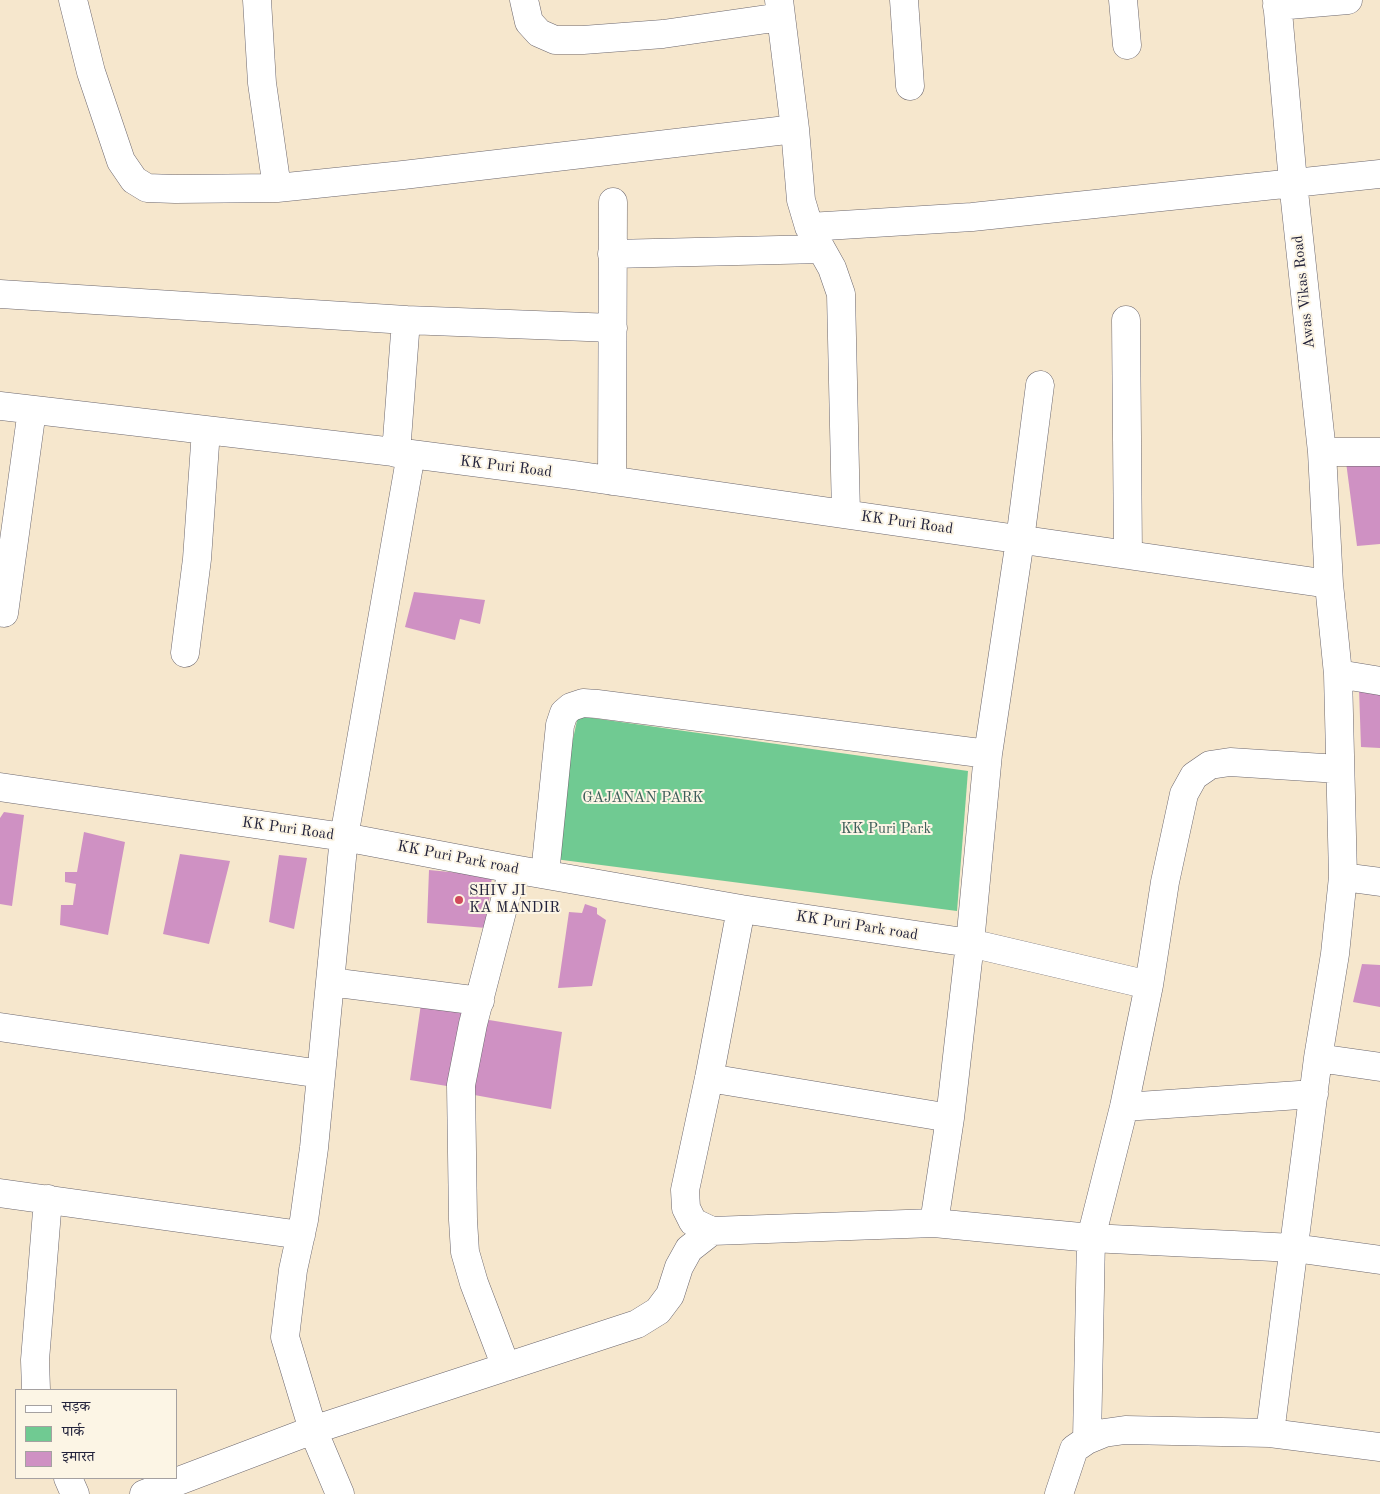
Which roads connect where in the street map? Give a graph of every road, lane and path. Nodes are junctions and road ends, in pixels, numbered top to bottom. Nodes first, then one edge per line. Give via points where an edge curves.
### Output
1 (73, 0) edge
2 (257, 0) edge
3 (524, 0) edge
4 (904, 0) edge
5 (1123, 0) edge
6 (1348, 0) edge
7 (1277, 3) edge
8 (780, 8) edge
9 (1127, 45) dead end
10 (910, 86) dead end
11 (794, 129) junction
12 (1380, 174) edge
13 (1293, 182) junction
14 (277, 188) junction
15 (613, 202) dead end
16 (815, 238) junction
17 (612, 254) junction
18 (0, 294) edge
19 (406, 320) junction
20 (1126, 320) dead end
21 (613, 328) junction
22 (1040, 384) dead end
23 (0, 406) edge
24 (32, 410) junction
25 (206, 430) junction
26 (1322, 452) junction
27 (1380, 452) edge
28 (404, 454) junction
29 (612, 481) junction
30 (846, 514) junction
31 (1020, 540) junction
32 (1128, 555) junction
33 (1329, 584) junction
34 (4, 613) dead end
35 (185, 653) dead end
36 (1338, 674) junction
37 (1380, 680) edge
38 (988, 754) junction
39 (1339, 770) junction
40 (0, 787) edge
41 (344, 836) junction
42 (513, 869) junction
43 (545, 874) junction
44 (1343, 877) junction
45 (1380, 882) edge
46 (741, 909) junction
47 (970, 943) junction
48 (330, 982) junction
49 (1149, 985) junction
50 (480, 1001) junction
51 (0, 1027) edge
52 (1318, 1058) junction
53 (1380, 1067) edge
54 (321, 1074) junction
55 (708, 1078) junction
56 (1314, 1094) junction
57 (1124, 1107) junction
58 (950, 1118) junction
59 (0, 1193) edge
60 (48, 1199) junction
61 (934, 1223) junction
62 (712, 1231) junction
63 (301, 1235) junction
64 (1091, 1238) junction
65 (1294, 1248) junction
66 (1380, 1260) edge
67 (506, 1367) junction
68 (36, 1389) edge
69 (313, 1430) junction
70 (1270, 1433) junction
71 (1087, 1440) junction
72 (1380, 1446) edge
73 (68, 1479) edge
74 (75, 1494) edge
75 (144, 1494) edge
76 (340, 1494) edge
77 (1059, 1494) edge

1 - 14 street via 109,128 121,161 134,180 147,188
2 - 14 street via 262,83
3 - 8 street via 529,22 539,33 555,40 663,34
4 - 10 street
5 - 9 street
6 - 7 street
7 - 13 street, Awas Vikas Road
8 - 11 street
11 - 14 street
11 - 16 street via 801,200
12 - 13 street
13 - 16 street via 972,217
13 - 26 street, Awas Vikas Road
15 - 17 street
16 - 17 street
16 - 30 street via 832,268 841,294
17 - 21 street
18 - 19 street
19 - 21 street
19 - 28 street
20 - 32 street
21 - 29 street
22 - 31 street
23 - 24 street
24 - 25 street
24 - 34 street
25 - 28 street
25 - 35 street via 197,559
26 - 27 street
26 - 33 street, Awas Vikas Road
28 - 29 street, KK Puri Road
28 - 41 street, KK Puri Road
29 - 30 street, KK Puri Road
30 - 31 street, KK Puri Road
31 - 32 street, KK Puri Road
31 - 38 street
32 - 33 street, KK Puri Road
33 - 36 street, Awas Vikas Road
36 - 37 street
36 - 39 street, Awas Vikas Road
38 - 43 street via 582,703 564,713 560,725
38 - 47 street
39 - 44 street, Awas Vikas Road
39 - 49 street via 1230,762 1210,765 1194,776 1184,794 1165,882
40 - 41 street, KK Puri Road
41 - 42 street, KK Puri Park road
41 - 48 street
42 - 43 street, KK Puri Park road
42 - 50 street
43 - 46 street, KK Puri Park road
44 - 45 street
44 - 52 street, Awas Vikas Road via 1335,954
46 - 47 street, KK Puri Park road
46 - 55 street
47 - 49 street, KK Puri Park road
47 - 58 street
48 - 50 street
48 - 54 street
49 - 57 street
50 - 67 street via 461,1085 463,1220 466,1252 474,1283
51 - 54 street
52 - 53 street
52 - 56 street, Awas Vikas Road
54 - 63 street
55 - 58 street
55 - 62 street via 685,1190 686,1208 693,1222
56 - 57 street
56 - 65 street, Awas Vikas Road
57 - 64 street
58 - 61 street
59 - 60 street
60 - 63 street
60 - 68 street via 35,1360
61 - 62 street
61 - 64 street
62 - 67 street via 689,1249 670,1295 658,1310 638,1324
63 - 69 street via 285,1337
64 - 65 street
64 - 71 street
65 - 66 street
65 - 70 street, Awas Vikas Road
67 - 69 street
69 - 75 street
69 - 76 street
70 - 71 street via 1125,1430
70 - 72 street
71 - 77 street via 1074,1449
73 - 74 street

